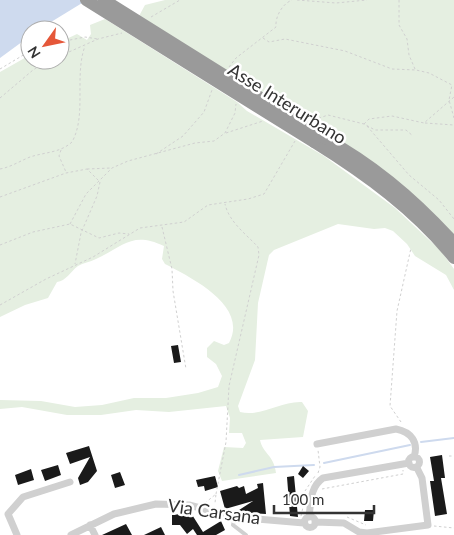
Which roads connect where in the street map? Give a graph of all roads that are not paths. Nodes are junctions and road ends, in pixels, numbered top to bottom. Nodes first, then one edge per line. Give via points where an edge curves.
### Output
1 (86, 0) edge
2 (104, 0) edge
3 (320, 141) junction
4 (454, 243) edge
5 (454, 258) edge
6 (317, 444) dead end
7 (408, 461) junction
8 (70, 482) dead end
9 (0, 512) edge
10 (8, 514) junction
11 (235, 517) junction
12 (307, 520) junction
13 (90, 525) junction
14 (17, 535) edge
15 (71, 535) edge
16 (95, 535) edge
17 (246, 535) edge

1 - 3 highway, Asse Interurbano, bridge
2 - 3 highway, Asse Interurbano, bridge
3 - 4 highway, Asse Interurbano via 363,162 409,197
3 - 5 highway, Asse Interurbano via 387,191 422,222
6 - 7 street via 389,429 408,433 416,446
7 - 12 street via 324,478 312,492
7 - 12 street, Via Carsana via 422,478 428,525 366,533 344,523 316,522 310,528
8 - 10 street via 23,497
9 - 10 street
10 - 14 street
11 - 12 street, Via Carsana
11 - 13 street, Via Carsana via 200,506 141,506
11 - 17 lane via 233,525
13 - 15 street, Via Carsana
13 - 16 street

